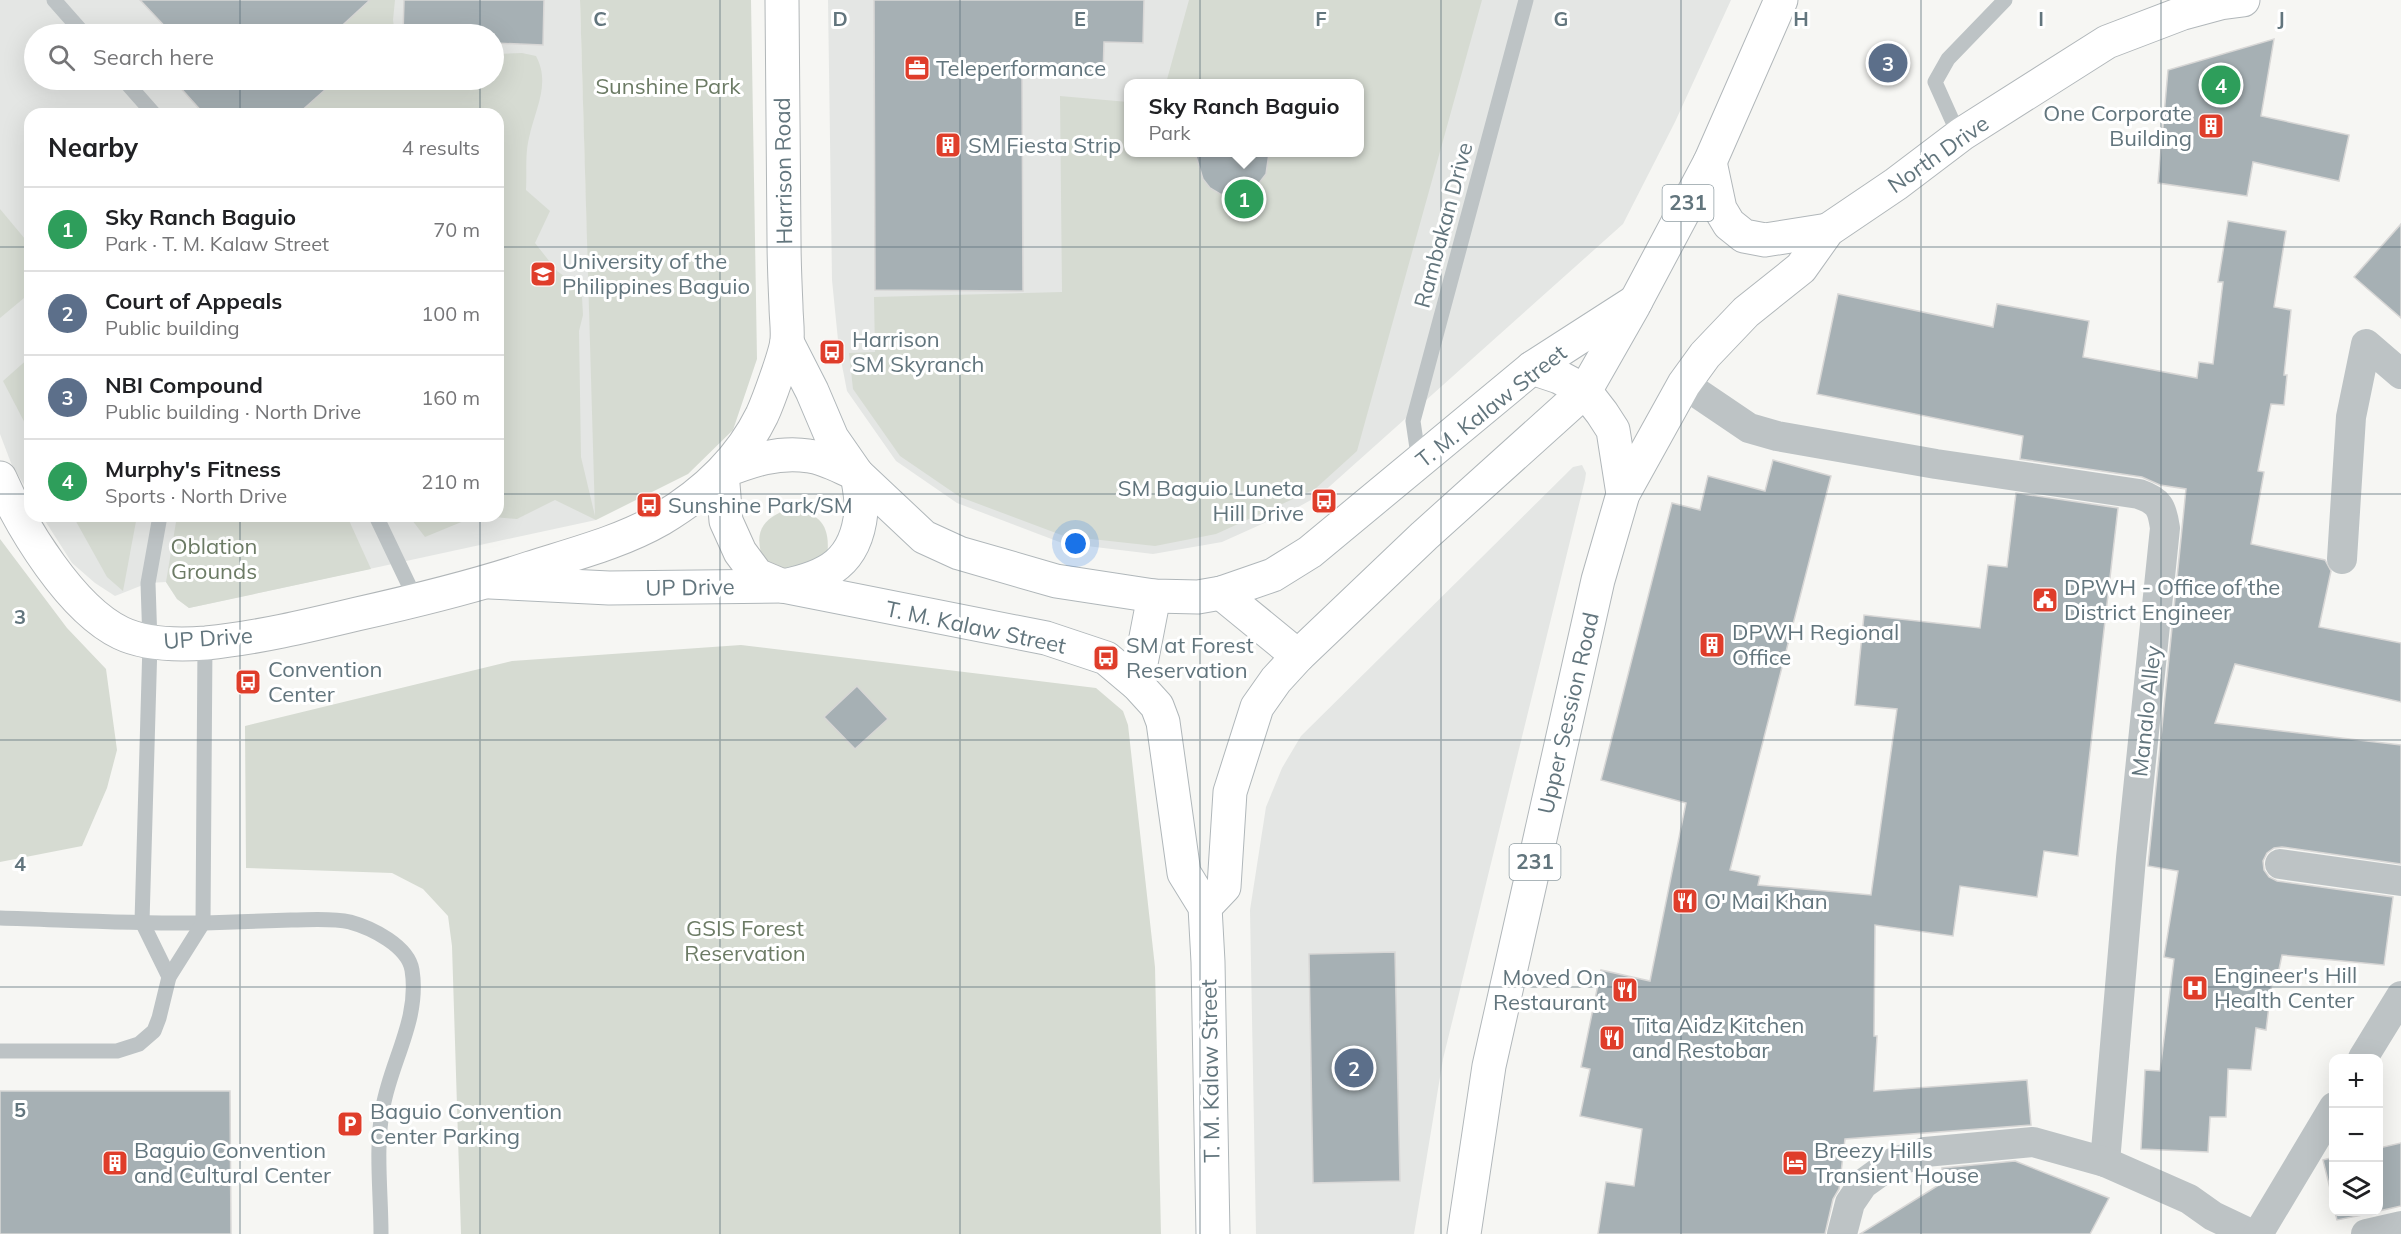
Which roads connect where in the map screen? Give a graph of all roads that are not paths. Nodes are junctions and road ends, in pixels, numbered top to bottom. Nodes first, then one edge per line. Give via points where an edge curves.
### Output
1 (54, 0) edge
2 (782, 0) edge
3 (1526, 0) edge
4 (1781, 0) edge
5 (2005, 0) edge
6 (2243, 0) edge
7 (75, 24) edge
8 (133, 90) edge
9 (149, 108) edge
10 (1962, 134) junction
11 (1710, 162) junction
12 (1828, 230) junction
13 (1636, 301) junction
14 (787, 342) junction
15 (1532, 368) junction
16 (2401, 374) edge
17 (1684, 384) junction
18 (1585, 391) junction
19 (1419, 462) junction
20 (722, 472) junction
21 (857, 474) junction
22 (0, 478) edge
23 (1623, 494) junction
24 (159, 522) edge
25 (379, 522) edge
26 (2342, 559) dead end
27 (490, 582) junction
28 (783, 586) junction
29 (1221, 593) junction
30 (1154, 596) junction
31 (416, 600) junction
32 (150, 643) junction
33 (205, 643) junction
34 (1298, 656) junction
35 (1137, 684) junction
36 (2280, 864) dead end
37 (2401, 881) edge
38 (1205, 907) junction
39 (0, 918) edge
40 (142, 922) junction
41 (203, 923) junction
42 (169, 977) junction
43 (2401, 996) edge
44 (0, 1052) edge
45 (2366, 1054) edge
46 (2333, 1108) edge
47 (2105, 1162) junction
48 (2401, 1226) edge
49 (381, 1234) edge
50 (1213, 1234) edge
51 (1464, 1234) edge
52 (1842, 1234) edge
53 (2251, 1234) edge
54 (2258, 1234) edge
55 (2366, 1234) edge

1 - 7 lane
2 - 14 main road, Harrison Road
3 - 19 lane, Rambakan Drive via 1413,422
4 - 11 main road, 231
5 - 10 lane via 1948,59 1935,82
6 - 10 main road, North Drive via 2183,13 2107,42
8 - 9 lane
10 - 12 main road, North Drive
11 - 12 main road via 1720,209 1729,224 1744,236 1765,240
11 - 13 main road, 231
12 - 17 main road, North Drive via 1801,268 1746,312 1705,355
13 - 15 main road, T. M. Kalaw Street
13 - 18 main road, T. M. Kalaw Street
14 - 20 main road, UP Drive via 762,415
14 - 21 main road, T. M. Kalaw Street via 832,438
15 - 18 main road
15 - 19 main road, T. M. Kalaw Street
16 - 26 street via 2367,344 2351,417
17 - 23 main road, Upper Session Road / 231
17 - 47 street, Manalo Alley via 1749,428 1777,436 1936,465 2139,494 2152,499 2163,511
18 - 23 main road via 1613,430
18 - 34 main road, T. M. Kalaw Street
19 - 29 main road, T. M. Kalaw Street via 1310,552 1273,575
20 - 21 main road via 774,456 810,456
20 - 27 main road, UP Drive via 692,499 659,520 617,539
20 - 28 main road via 726,521 740,552 757,576
21 - 28 main road via 861,511 854,540 843,559 809,581
21 - 30 main road, T. M. Kalaw Street via 924,537 959,554 1056,580
22 - 32 main road, UP Drive via 36,543 68,588 94,616 121,633
23 - 51 main road, Upper Session Road / 231 via 1598,580 1490,1066
24 - 32 lane via 148,583
25 - 31 lane
27 - 28 main road, UP Drive via 609,588
27 - 31 main road, UP Drive
28 - 35 main road, T. M. Kalaw Street via 1046,638 1106,658
29 - 30 main road, T. M. Kalaw Street
29 - 34 main road
30 - 35 main road
31 - 33 main road, UP Drive via 299,628
32 - 33 main road, UP Drive
32 - 40 lane
33 - 41 lane
34 - 38 main road, T. M. Kalaw Street via 1257,707 1230,792 1224,887
35 - 38 main road, T. M. Kalaw Street via 1156,706 1163,722 1184,873
36 - 37 street
38 - 50 main road, T. M. Kalaw Street
39 - 40 lane
40 - 41 lane
40 - 42 lane
41 - 42 lane
41 - 49 lane via 347,922 374,929 395,945 411,967 414,992 410,1018 388,1080 381,1119
42 - 44 lane via 154,1031 139,1044 117,1051
43 - 45 street
46 - 54 street
47 - 52 street via 2033,1142 1925,1152 1892,1163 1863,1184 1850,1203
47 - 53 street via 2189,1199 2213,1216
48 - 55 street

